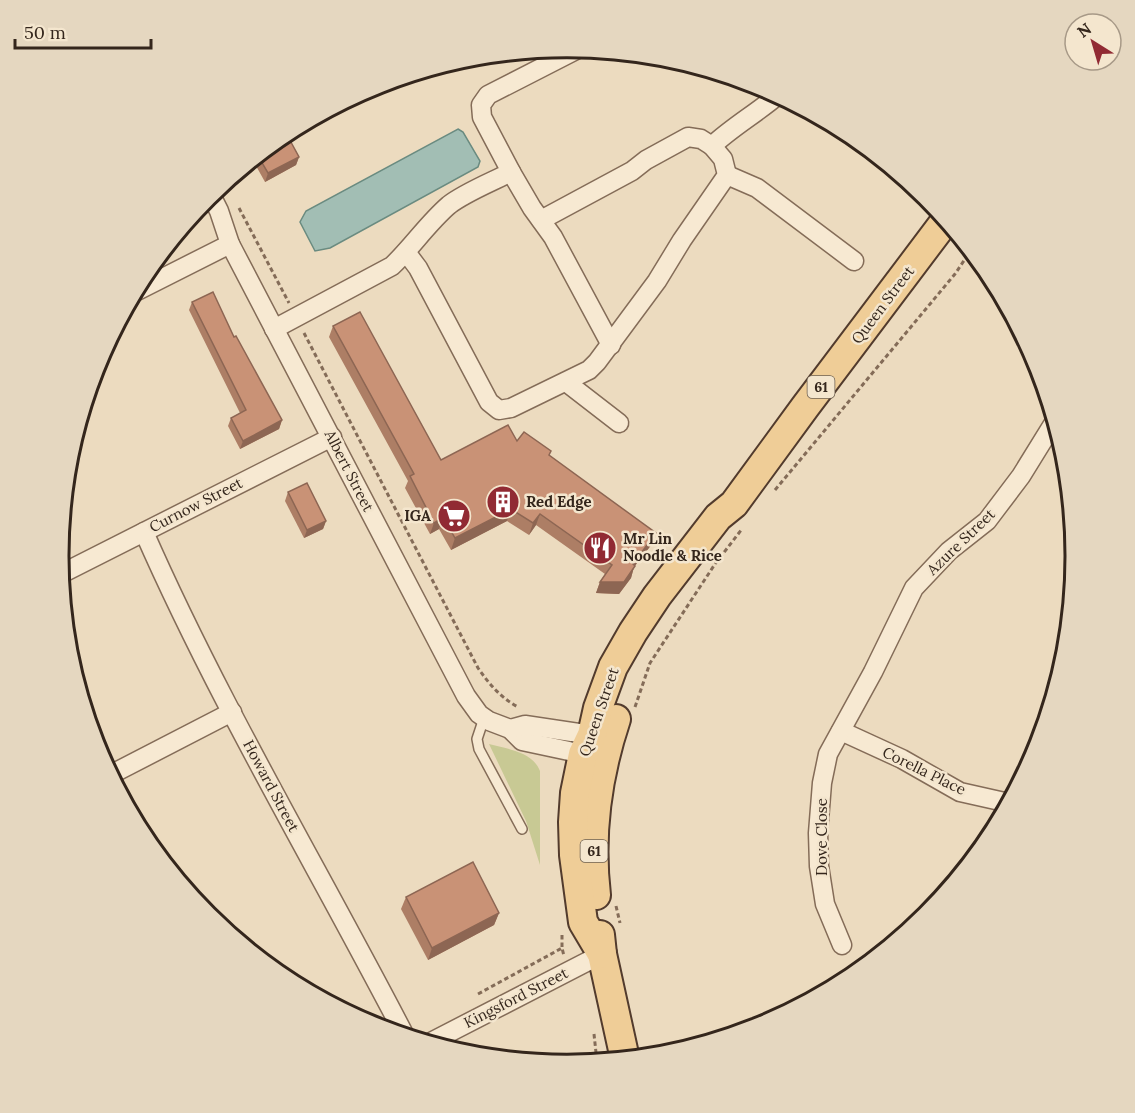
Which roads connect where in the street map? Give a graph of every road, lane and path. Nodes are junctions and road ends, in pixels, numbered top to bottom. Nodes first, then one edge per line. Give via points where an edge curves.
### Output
1 (559, 59) edge
2 (770, 102) edge
3 (712, 146) junction
4 (511, 172) junction
5 (727, 175) junction
6 (236, 203) dead end
7 (215, 204) edge
8 (541, 220) junction
9 (941, 227) edge
10 (230, 244) junction
11 (406, 252) junction
12 (966, 258) edge
13 (854, 261) dead end
14 (150, 284) edge
15 (296, 317) junction
16 (274, 329) junction
17 (610, 345) junction
18 (566, 382) junction
19 (619, 423) dead end
20 (1049, 430) edge
21 (332, 437) junction
22 (772, 493) dead end
23 (739, 515) junction
24 (144, 532) junction
25 (70, 570) edge
26 (520, 708) dead end
27 (635, 708) dead end
28 (232, 712) junction
29 (484, 718) junction
30 (841, 731) junction
31 (593, 746) junction
32 (118, 771) edge
33 (1001, 801) edge
34 (522, 830) dead end
35 (614, 897) dead end
36 (621, 927) dead end
37 (842, 945) dead end
38 (602, 954) junction
39 (399, 1025) edge
40 (439, 1038) edge
41 (623, 1051) edge

1 - 4 street via 488,95 481,105 482,117
2 - 3 street
3 - 5 street via 723,159
3 - 8 street via 688,137
4 - 8 street
4 - 11 street via 451,204
5 - 13 street via 757,188
5 - 17 street
6 - 15 path
7 - 10 street, Albert Street
8 - 17 street
9 - 23 main road, Queen Street / 61 via 805,407
10 - 14 street
10 - 16 street, Albert Street
11 - 15 street via 392,266
11 - 18 street via 489,402 499,410 511,408
12 - 22 path
15 - 16 street
15 - 26 path via 478,668 494,690
16 - 21 street, Albert Street
17 - 18 street via 589,370
18 - 19 street
20 - 30 street, Azure Street via 987,521 949,551 914,588
21 - 24 street, Curnow Street
21 - 29 street, Albert Street via 466,696
23 - 27 path via 709,573 650,663
23 - 31 main road, Queen Street / 61 via 649,636
24 - 25 street, Curnow Street
24 - 28 street, Howard Street
28 - 32 street
28 - 39 street, Howard Street
29 - 31 street, Albert Street via 510,729 522,741
29 - 34 lane via 477,739 479,748
30 - 33 street, Corella Place via 960,792
30 - 37 street, Dove Close via 828,754 818,833 825,904
31 - 38 main road, Queen Street / 61 via 575,794 574,855 583,922
35 - 36 path
38 - 40 street, Kingsford Street
38 - 41 main road, Queen Street / 61

